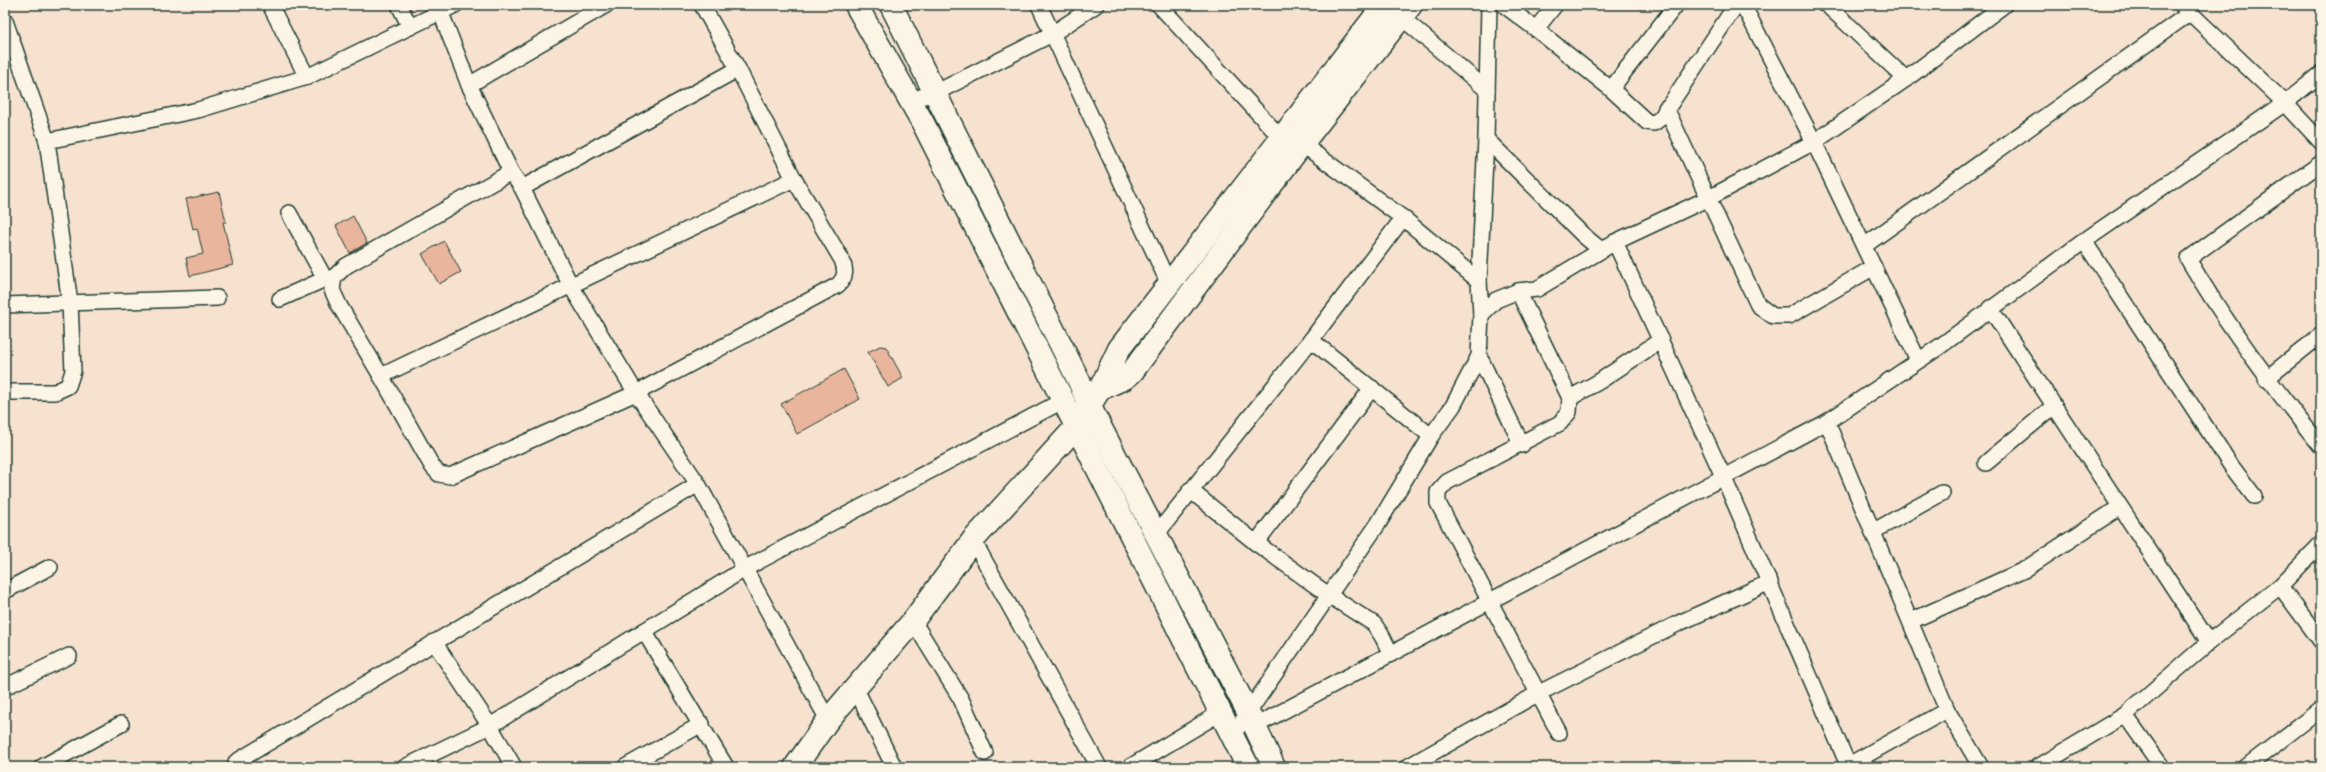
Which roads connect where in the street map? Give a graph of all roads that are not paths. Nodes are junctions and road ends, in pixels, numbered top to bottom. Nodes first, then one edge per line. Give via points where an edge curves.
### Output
1 (270, 5) edge
2 (399, 5) edge
3 (456, 5) edge
4 (606, 5) edge
5 (702, 5) edge
6 (856, 5) edge
7 (891, 5) edge
8 (1038, 5) edge
9 (1096, 5) edge
10 (1159, 5) edge
11 (1384, 5) edge
12 (1489, 5) edge
13 (1504, 5) edge
14 (1555, 5) edge
15 (1676, 5) edge
16 (1736, 5) edge
17 (1743, 5) edge
18 (1827, 5) edge
19 (2004, 5) edge
20 (2186, 9) edge
21 (1406, 11) edge
22 (441, 13) junction
23 (5, 21) edge
24 (410, 27) junction
25 (1536, 29) junction
26 (1052, 34) junction
27 (738, 69) junction
28 (2321, 74) edge
29 (307, 77) junction
30 (1906, 79) junction
31 (469, 85) junction
32 (1611, 89) junction
33 (1487, 90) junction
34 (935, 93) junction
35 (910, 100) junction
36 (2285, 103) junction
37 (1666, 108) junction
38 (1281, 138) junction
39 (1486, 140) junction
40 (47, 141) junction
41 (1814, 142) junction
42 (2321, 142) edge
43 (1302, 144) junction
44 (2321, 163) edge
45 (511, 172) junction
46 (794, 179) junction
47 (522, 188) junction
48 (1710, 198) junction
49 (289, 213) dead end
50 (1403, 218) junction
51 (2084, 240) junction
52 (1615, 242) junction
53 (1864, 246) junction
54 (1601, 250) junction
55 (1874, 267) junction
56 (329, 278) junction
57 (1479, 281) junction
58 (1168, 282) junction
59 (571, 286) junction
60 (1518, 291) junction
61 (217, 298) dead end
62 (280, 299) dead end
63 (70, 304) junction
64 (5, 305) edge
65 (1990, 308) junction
66 (1481, 315) junction
67 (2321, 335) edge
68 (1311, 340) junction
69 (1661, 340) junction
70 (1479, 356) junction
71 (1918, 360) junction
72 (381, 376) junction
73 (2266, 379) junction
74 (1372, 388) junction
75 (5, 392) edge
76 (636, 393) junction
77 (1095, 398) junction
78 (1570, 398) junction
79 (1064, 400) junction
80 (2054, 406) junction
81 (1827, 422) junction
82 (1077, 426) junction
83 (1431, 436) junction
84 (1522, 445) junction
85 (2321, 446) edge
86 (1986, 462) dead end
87 (1723, 476) junction
88 (698, 484) junction
89 (1190, 490) junction
90 (1942, 493) dead end
91 (2254, 496) dead end
92 (2120, 507) junction
93 (1874, 531) junction
94 (1155, 536) junction
95 (973, 540) junction
96 (1256, 543) junction
97 (2321, 544) edge
98 (50, 567) dead end
99 (746, 568) junction
100 (1770, 582) junction
101 (2280, 586) junction
102 (5, 591) edge
103 (1330, 596) junction
104 (1491, 602) junction
105 (913, 621) junction
106 (1911, 621) junction
107 (644, 631) junction
108 (2321, 641) edge
109 (434, 642) junction
110 (2209, 642) junction
111 (1391, 654) junction
112 (69, 656) dead end
113 (5, 686) edge
114 (856, 689) junction
115 (1539, 693) junction
116 (2321, 709) edge
117 (1948, 710) junction
118 (1220, 713) junction
119 (2124, 715) junction
120 (1251, 719) junction
121 (828, 720) junction
122 (121, 724) dead end
123 (702, 724) junction
124 (490, 726) junction
125 (1560, 733) dead end
126 (1232, 736) junction
127 (984, 753) dead end
128 (1148, 761) edge
129 (234, 765) edge
130 (1848, 766) edge
131 (42, 767) edge
132 (405, 767) edge
133 (514, 767) edge
134 (626, 767) edge
135 (726, 767) edge
136 (795, 767) edge
137 (894, 767) edge
138 (1099, 767) edge
139 (1130, 767) edge
140 (1248, 767) edge
141 (1274, 767) edge
142 (1407, 767) edge
143 (1981, 767) edge
144 (2038, 767) edge
145 (2162, 767) edge
146 (2246, 767) edge

1 - 29 street
2 - 24 street
3 - 22 street
4 - 31 street
5 - 27 street
6 - 35 street
7 - 34 street
8 - 26 street
9 - 26 street
10 - 38 street
11 - 38 street
12 - 33 street
13 - 25 street
14 - 25 street
15 - 32 street
16 - 37 street
17 - 41 street
18 - 30 street
19 - 30 street
20 - 36 street
20 - 53 street
21 - 33 street
21 - 43 street
22 - 24 street
22 - 31 street
23 - 40 street
24 - 29 street
25 - 32 street
26 - 34 street
26 - 58 street
27 - 46 street
27 - 47 street
28 - 36 street
29 - 40 street via 198,110
30 - 41 street
31 - 45 street
32 - 37 street via 1647,122 1654,123 1661,118
33 - 39 street
34 - 35 street
34 - 77 street via 1079,382
35 - 79 street
36 - 42 street
36 - 51 street
37 - 48 street
38 - 58 street
39 - 54 street
39 - 57 street
40 - 63 street
41 - 48 street
41 - 53 street
43 - 50 street
43 - 77 street via 1132,372
44 - 73 street via 2188,259 2212,300
45 - 47 street
45 - 56 street
46 - 59 street
46 - 76 street via 842,260 846,270 844,279 838,285 711,355
47 - 59 street
48 - 52 street
48 - 55 street via 1758,305 1773,316 1789,316
49 - 56 street
50 - 57 street
50 - 68 street
51 - 65 street
51 - 91 street via 2232,467
52 - 54 street
52 - 69 street
53 - 55 street
54 - 60 street via 1537,289
55 - 71 street
56 - 62 street
56 - 72 street via 339,305
57 - 66 street
58 - 77 street via 1118,349
59 - 72 street
59 - 76 street
60 - 66 street via 1496,300
60 - 78 street
61 - 63 street
63 - 64 street
63 - 75 street via 73,371 68,386 55,392
65 - 71 street
65 - 80 street
66 - 70 street
67 - 73 street
68 - 74 street
68 - 89 street
69 - 78 street
69 - 87 street
70 - 83 street via 1453,406
70 - 84 street
71 - 81 street
72 - 76 street via 432,466 439,474 450,476
73 - 85 street
74 - 83 street
74 - 96 street
76 - 88 street
77 - 82 street
77 - 94 street
78 - 84 street via 1569,412 1560,424
79 - 82 street
79 - 99 street
80 - 86 street
80 - 92 street
81 - 87 street
81 - 93 street
82 - 95 street
82 - 118 street
83 - 103 street via 1378,524
84 - 104 street via 1447,482 1438,492 1438,503 1448,524
87 - 100 street
87 - 104 street
88 - 99 street
88 - 109 street
89 - 94 street
89 - 96 street
90 - 93 street
92 - 106 street via 2024,570
92 - 110 street
93 - 106 street
94 - 120 street
95 - 105 street
95 - 138 street
96 - 103 street
97 - 101 street
98 - 102 street
99 - 107 street
99 - 121 street
100 - 115 street via 1679,623
100 - 130 street
101 - 108 street
101 - 110 street
103 - 111 street via 1374,624
103 - 120 street
104 - 111 street
104 - 115 street
105 - 114 street
105 - 127 street via 961,698
106 - 117 street
107 - 123 street
107 - 124 street
109 - 124 street
109 - 129 street
110 - 119 street
111 - 120 street
112 - 113 street
114 - 121 street
114 - 137 street
115 - 125 street
115 - 142 street
116 - 146 street
117 - 130 street
117 - 143 street
118 - 126 street
118 - 128 street
119 - 144 street
119 - 145 street
120 - 126 street
120 - 141 street
121 - 136 street
122 - 131 street
123 - 134 street
123 - 135 street
124 - 132 street
124 - 133 street
126 - 140 street
128 - 139 street

